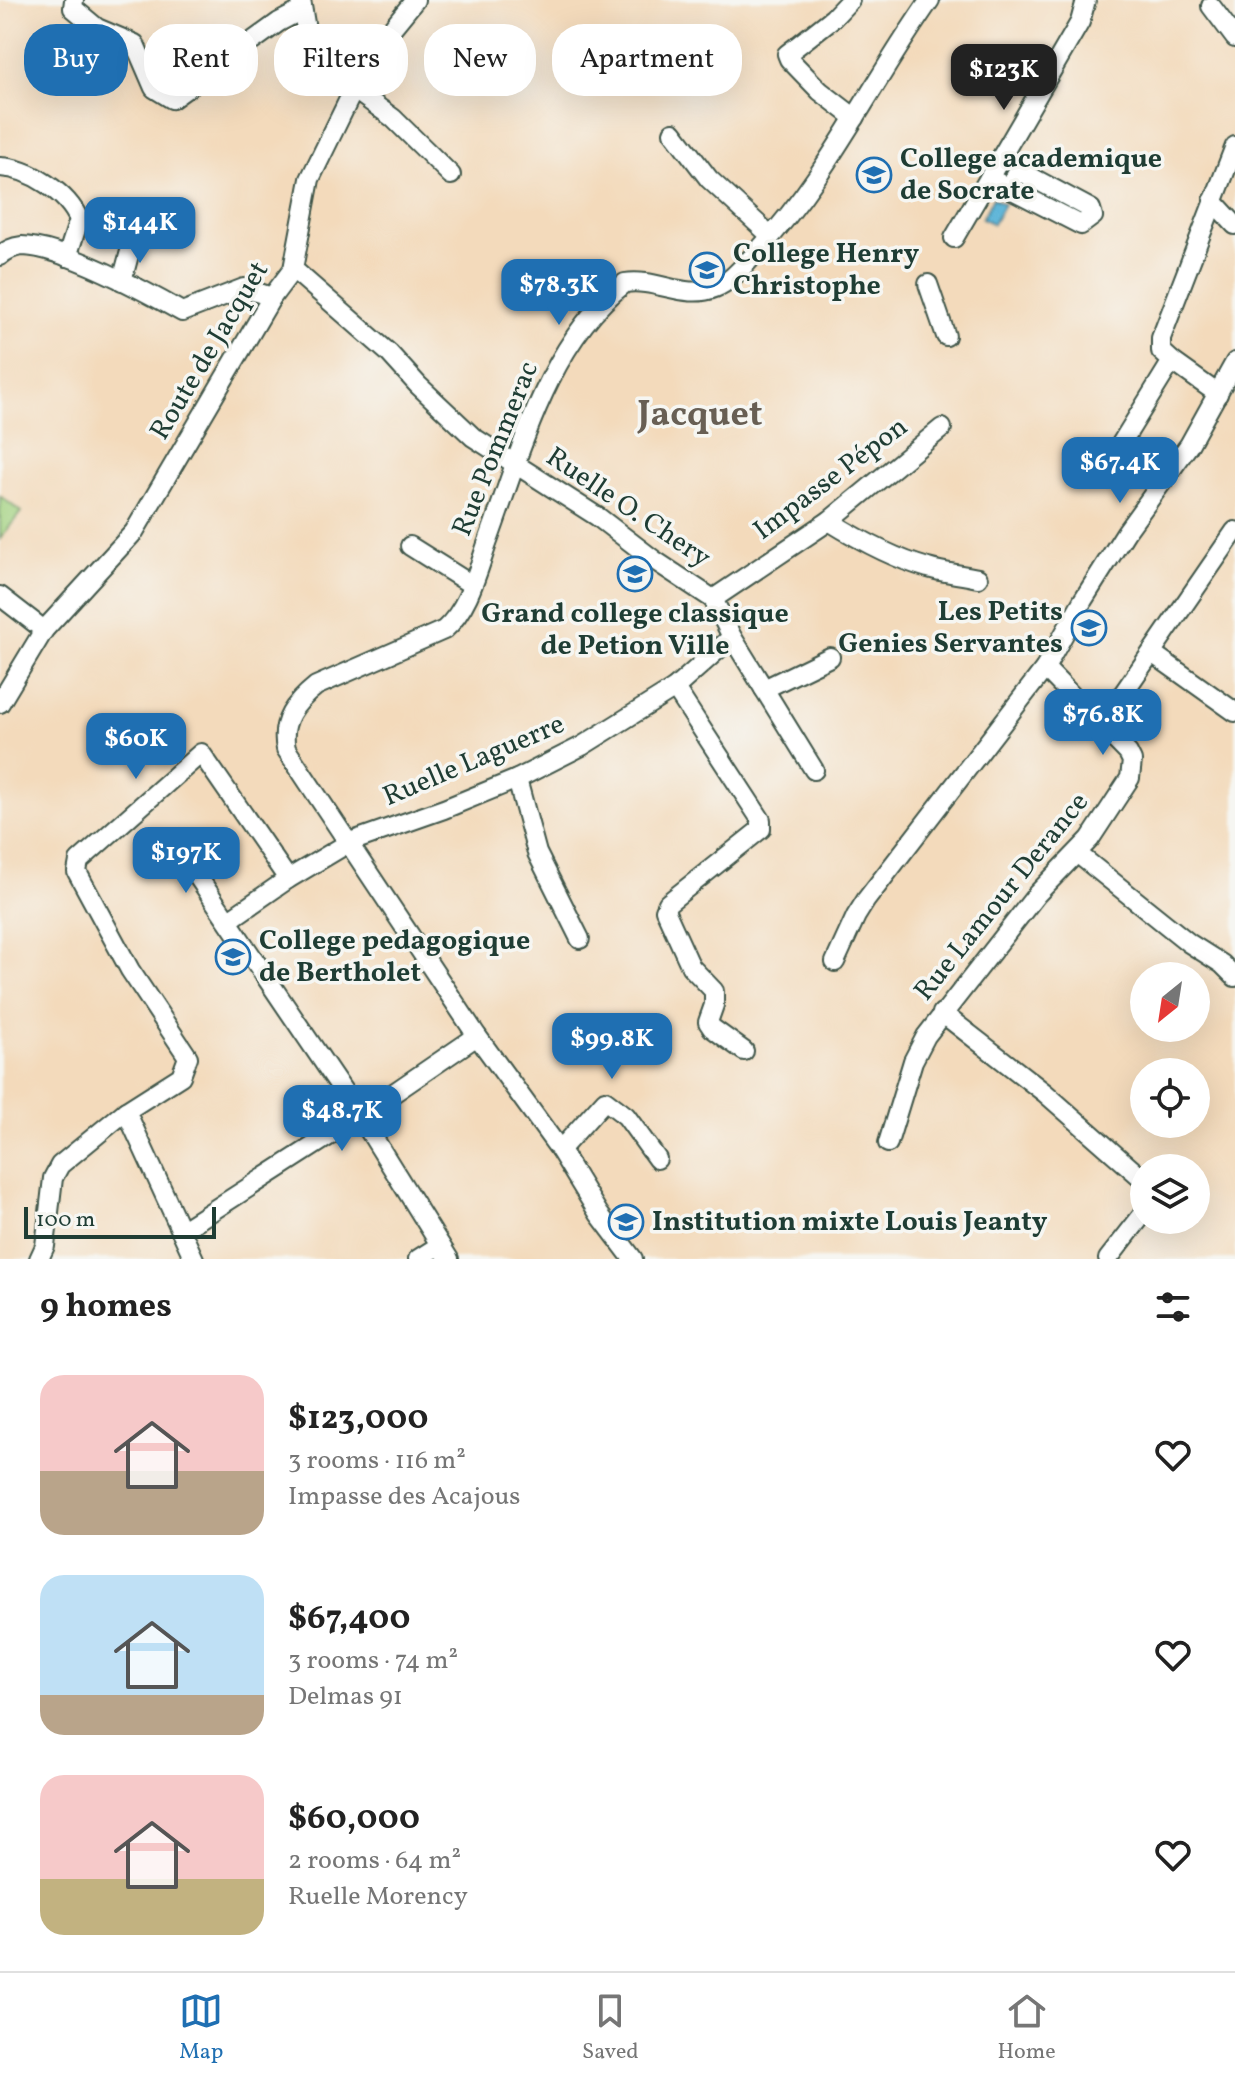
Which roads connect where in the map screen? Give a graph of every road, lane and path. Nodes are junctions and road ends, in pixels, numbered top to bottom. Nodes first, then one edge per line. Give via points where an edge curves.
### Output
1 (74, 0) edge
2 (850, 0) edge
3 (930, 0) edge
4 (1086, 0) edge
5 (412, 1) edge
6 (301, 5) edge
7 (1211, 6) dead end
8 (395, 24) edge
9 (1235, 38) edge
10 (351, 96) edge
11 (360, 96) edge
12 (855, 118) junction
13 (673, 132) dead end
14 (1235, 146) edge
15 (0, 167) edge
16 (451, 175) dead end
17 (989, 178) junction
18 (1008, 188) dead end
19 (1213, 201) junction
20 (132, 224) dead end
21 (1235, 225) edge
22 (771, 236) junction
23 (954, 238) dead end
24 (0, 256) edge
25 (67, 257) junction
26 (293, 269) junction
27 (122, 281) junction
28 (928, 284) dead end
29 (272, 297) junction
30 (946, 336) dead end
31 (1172, 361) junction
32 (1235, 362) edge
33 (1218, 394) junction
34 (942, 428) dead end
35 (516, 467) junction
36 (1106, 468) dead end
37 (829, 521) junction
38 (1235, 531) edge
39 (410, 546) dead end
40 (978, 578) dead end
41 (472, 585) junction
42 (0, 596) edge
43 (713, 599) junction
44 (44, 630) junction
45 (732, 637) junction
46 (1152, 653) junction
47 (830, 657) dead end
48 (1045, 668) junction
49 (675, 688) junction
50 (764, 689) junction
51 (0, 703) edge
52 (1235, 712) edge
53 (1102, 724) junction
54 (814, 770) dead end
55 (517, 779) junction
56 (350, 842) junction
57 (177, 846) dead end
58 (1078, 854) junction
59 (288, 879) junction
60 (229, 920) junction
61 (580, 939) dead end
62 (835, 962) dead end
63 (1235, 977) edge
64 (942, 1013) junction
65 (477, 1036) junction
66 (744, 1051) dead end
67 (126, 1111) junction
68 (360, 1116) junction
69 (888, 1143) dead end
70 (560, 1150) junction
71 (657, 1159) dead end
72 (1130, 1168) edge
73 (181, 1231) junction
74 (1130, 1231) edge
75 (444, 1252) edge
76 (39, 1259) edge
77 (194, 1259) edge
78 (418, 1259) edge
79 (633, 1259) edge
80 (1108, 1259) edge

1 - 6 street via 73,8 97,28 135,44 154,88 172,99
2 - 12 street via 787,54 820,91
3 - 12 street, Rue Pommerac
4 - 17 street via 1080,22
5 - 8 street, Route de Jacquet
7 - 9 street
10 - 26 street, Route de Jacquet via 310,179
11 - 16 street via 393,118
12 - 22 street, Rue Pommerac
13 - 22 street via 709,179
14 - 19 street
15 - 25 street via 18,169 75,209 79,220
17 - 18 street
17 - 23 street
19 - 21 street
19 - 31 street via 1160,343
20 - 27 street
22 - 35 street, Rue Pommerac via 716,288 694,293 639,281 615,291 547,382
24 - 25 street via 24,246
25 - 27 street
26 - 29 street, Route de Jacquet
26 - 35 street, Ruelle O. Chery via 389,353 473,437
27 - 29 street via 182,312 244,288
28 - 30 street
29 - 44 street, Route de Jacquet via 134,532
31 - 33 street
31 - 36 street
32 - 33 street
33 - 48 street via 1189,445 1126,532
34 - 37 street, Impasse Pépon
35 - 41 street, Rue Pommerac
35 - 43 street, Ruelle O. Chery via 598,517
37 - 40 street via 864,543 928,568
37 - 43 street, Impasse Pépon
38 - 46 street
39 - 41 street
41 - 56 street, Rue Pommerac via 455,621 444,630 316,686 286,722 286,749
42 - 44 street
43 - 45 street, Ruelle O. Chery
44 - 51 street, Route de Jacquet
45 - 49 street, Ruelle Laguerre
45 - 50 street, Ruelle O. Chery
46 - 52 street
46 - 53 street
47 - 50 street
48 - 53 street, Rue Lamour Derance
48 - 62 street via 856,916
49 - 55 street, Ruelle Laguerre
49 - 66 street via 762,825 665,906 691,967 714,991 708,1022
50 - 54 street, Ruelle O. Chery
53 - 58 street, Rue Lamour Derance via 1128,753 1132,769
55 - 56 street, Ruelle Laguerre
55 - 61 street via 537,853
56 - 59 street, Ruelle Laguerre
56 - 65 street, Rue Pommerac
57 - 60 street
58 - 63 street
58 - 64 street, Rue Lamour Derance via 1037,894
59 - 60 street, Ruelle Laguerre
59 - 67 street via 204,755 198,754 79,861 77,872 130,970 188,1057 181,1076
60 - 68 street
64 - 69 street, Rue Lamour Derance via 913,1061
64 - 72 street
65 - 68 street
65 - 70 street, Rue Pommerac
67 - 73 street
67 - 76 street via 60,1165
68 - 73 street
68 - 75 street
70 - 71 street via 605,1100 626,1116
70 - 79 street, Rue Pommerac
73 - 77 street
74 - 80 street
75 - 78 street

